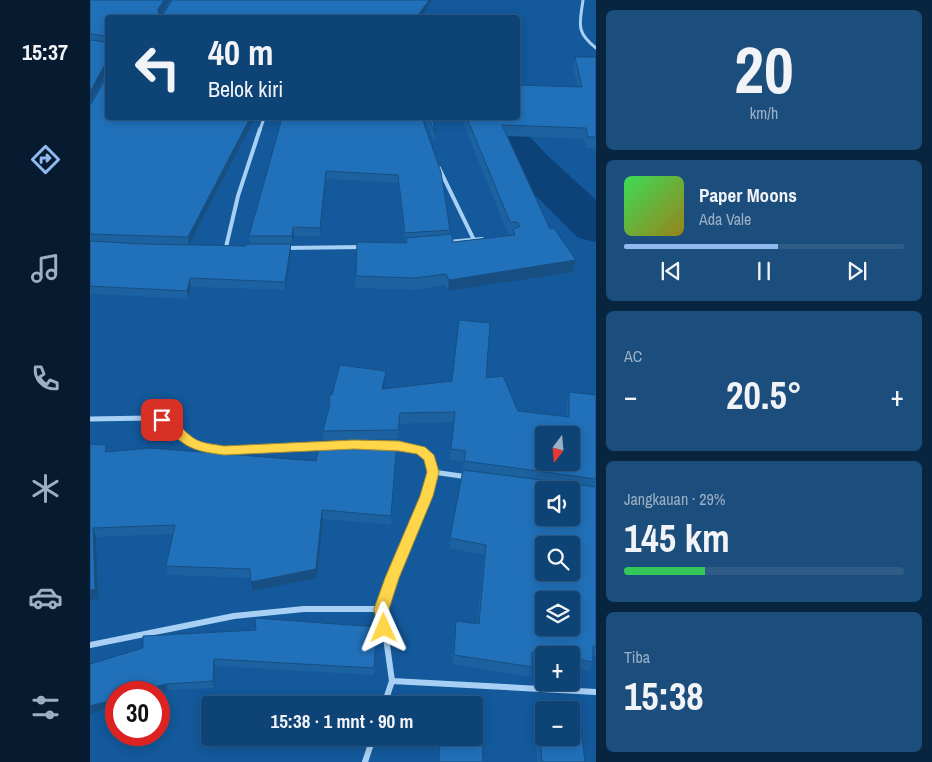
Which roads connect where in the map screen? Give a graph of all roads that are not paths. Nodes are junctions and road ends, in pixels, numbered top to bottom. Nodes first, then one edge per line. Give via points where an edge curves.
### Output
1 (583, 0) edge
2 (596, 48) edge
3 (263, 120) edge
4 (435, 158) edge
5 (490, 239) edge
6 (474, 240) junction
7 (445, 242) edge
8 (370, 246) edge
9 (217, 247) edge
10 (226, 247) junction
11 (236, 247) edge
12 (276, 248) edge
13 (90, 419) edge
14 (381, 445) edge
15 (334, 446) edge
16 (433, 472) junction
17 (476, 478) edge
18 (382, 609) junction
19 (90, 645) edge
20 (392, 681) junction
21 (596, 692) edge
22 (387, 696) edge
23 (370, 746) edge
24 (365, 762) edge

1 - 2 street via 579,33 582,39
3 - 10 street via 238,196
4 - 6 street
5 - 6 street
6 - 7 street
8 - 12 street
9 - 10 street
10 - 11 street
13 - 15 street via 162,420 189,441 224,450
14 - 16 street via 421,450 430,458
16 - 17 street
16 - 18 street via 427,496
18 - 19 street via 304,609 234,616
18 - 20 street
20 - 21 street
20 - 22 street
23 - 24 street

